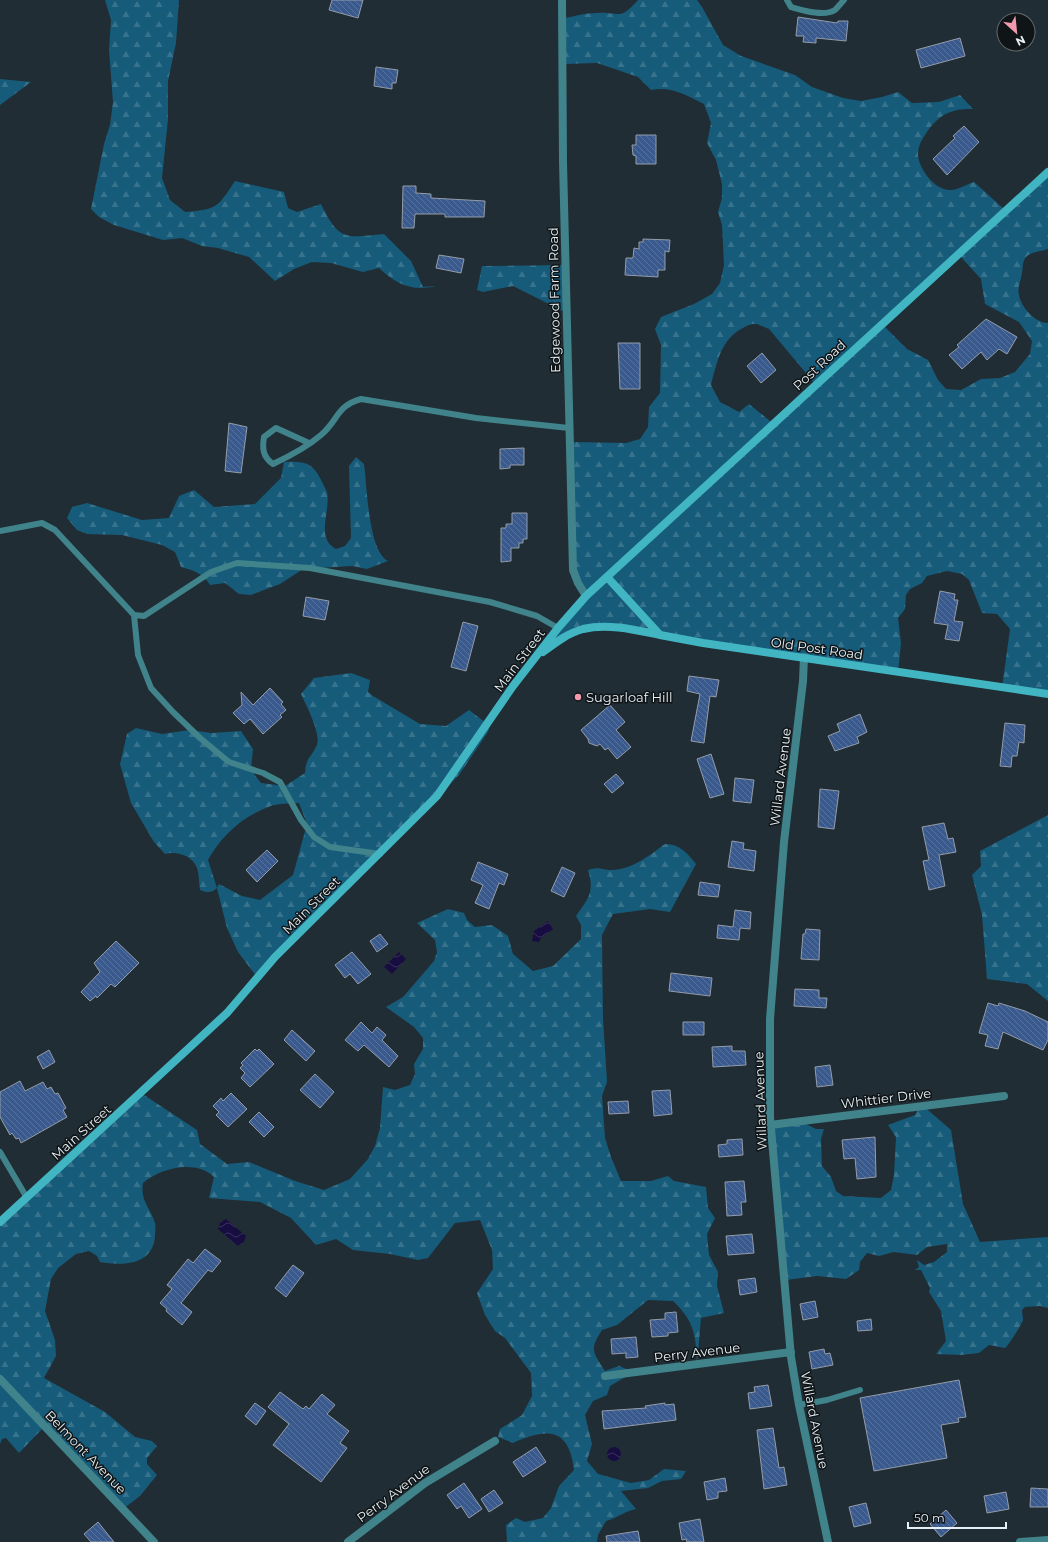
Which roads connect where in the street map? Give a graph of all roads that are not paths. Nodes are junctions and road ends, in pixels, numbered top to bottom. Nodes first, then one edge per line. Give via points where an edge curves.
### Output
1 (562, 0) edge
2 (787, 0) edge
3 (844, 0) edge
4 (1048, 172) edge
5 (569, 428) junction
6 (309, 443) junction
7 (0, 531) edge
8 (608, 578) junction
9 (586, 596) junction
10 (134, 615) junction
11 (558, 628) junction
12 (660, 635) junction
13 (537, 655) junction
14 (804, 657) junction
15 (1048, 694) edge
16 (380, 854) junction
17 (1004, 1096) dead end
18 (770, 1125) junction
19 (0, 1152) edge
20 (26, 1198) junction
21 (0, 1222) edge
22 (791, 1352) junction
23 (605, 1376) dead end
24 (0, 1378) edge
25 (860, 1390) dead end
26 (799, 1405) junction
27 (495, 1441) dead end
28 (1048, 1540) edge
29 (154, 1542) edge
30 (348, 1542) edge
31 (828, 1542) edge
32 (1020, 1542) edge

1 - 5 street, Edgewood Farm Road
2 - 3 lane via 791,7 828,13 835,10
4 - 8 main road, Post Road
5 - 6 lane via 476,418 361,399 349,402 321,435
5 - 9 street, Edgewood Farm Road via 573,570
6 - 6 lane via 290,457 273,464 267,460 263,452 264,437 276,428
7 - 10 lane via 42,523 55,530
8 - 9 main road, Main Street
8 - 12 main road
9 - 11 main road, Main Street
10 - 11 lane via 144,616 211,572 237,563 310,568 490,602 537,616
10 - 16 lane via 138,655 151,688 173,712 229,762 263,773 280,782 301,820 314,837 330,846
11 - 13 main road, Main Street
12 - 13 main road, Old Post Road via 604,627 583,629 566,636
12 - 14 main road, Old Post Road
13 - 16 main road, Main Street via 437,796
14 - 15 main road, Old Post Road
14 - 18 street, Willard Avenue via 784,842 770,1019
16 - 20 main road, Main Street via 276,957 227,1013
17 - 18 street, Whittier Drive
18 - 22 street, Willard Avenue
19 - 20 lane
20 - 21 main road, Main Street
22 - 23 street, Perry Avenue
22 - 26 street, Willard Avenue
24 - 29 street, Belmont Avenue
25 - 26 lane
26 - 31 street, Willard Avenue
27 - 30 street, Perry Avenue via 424,1483
28 - 32 street

